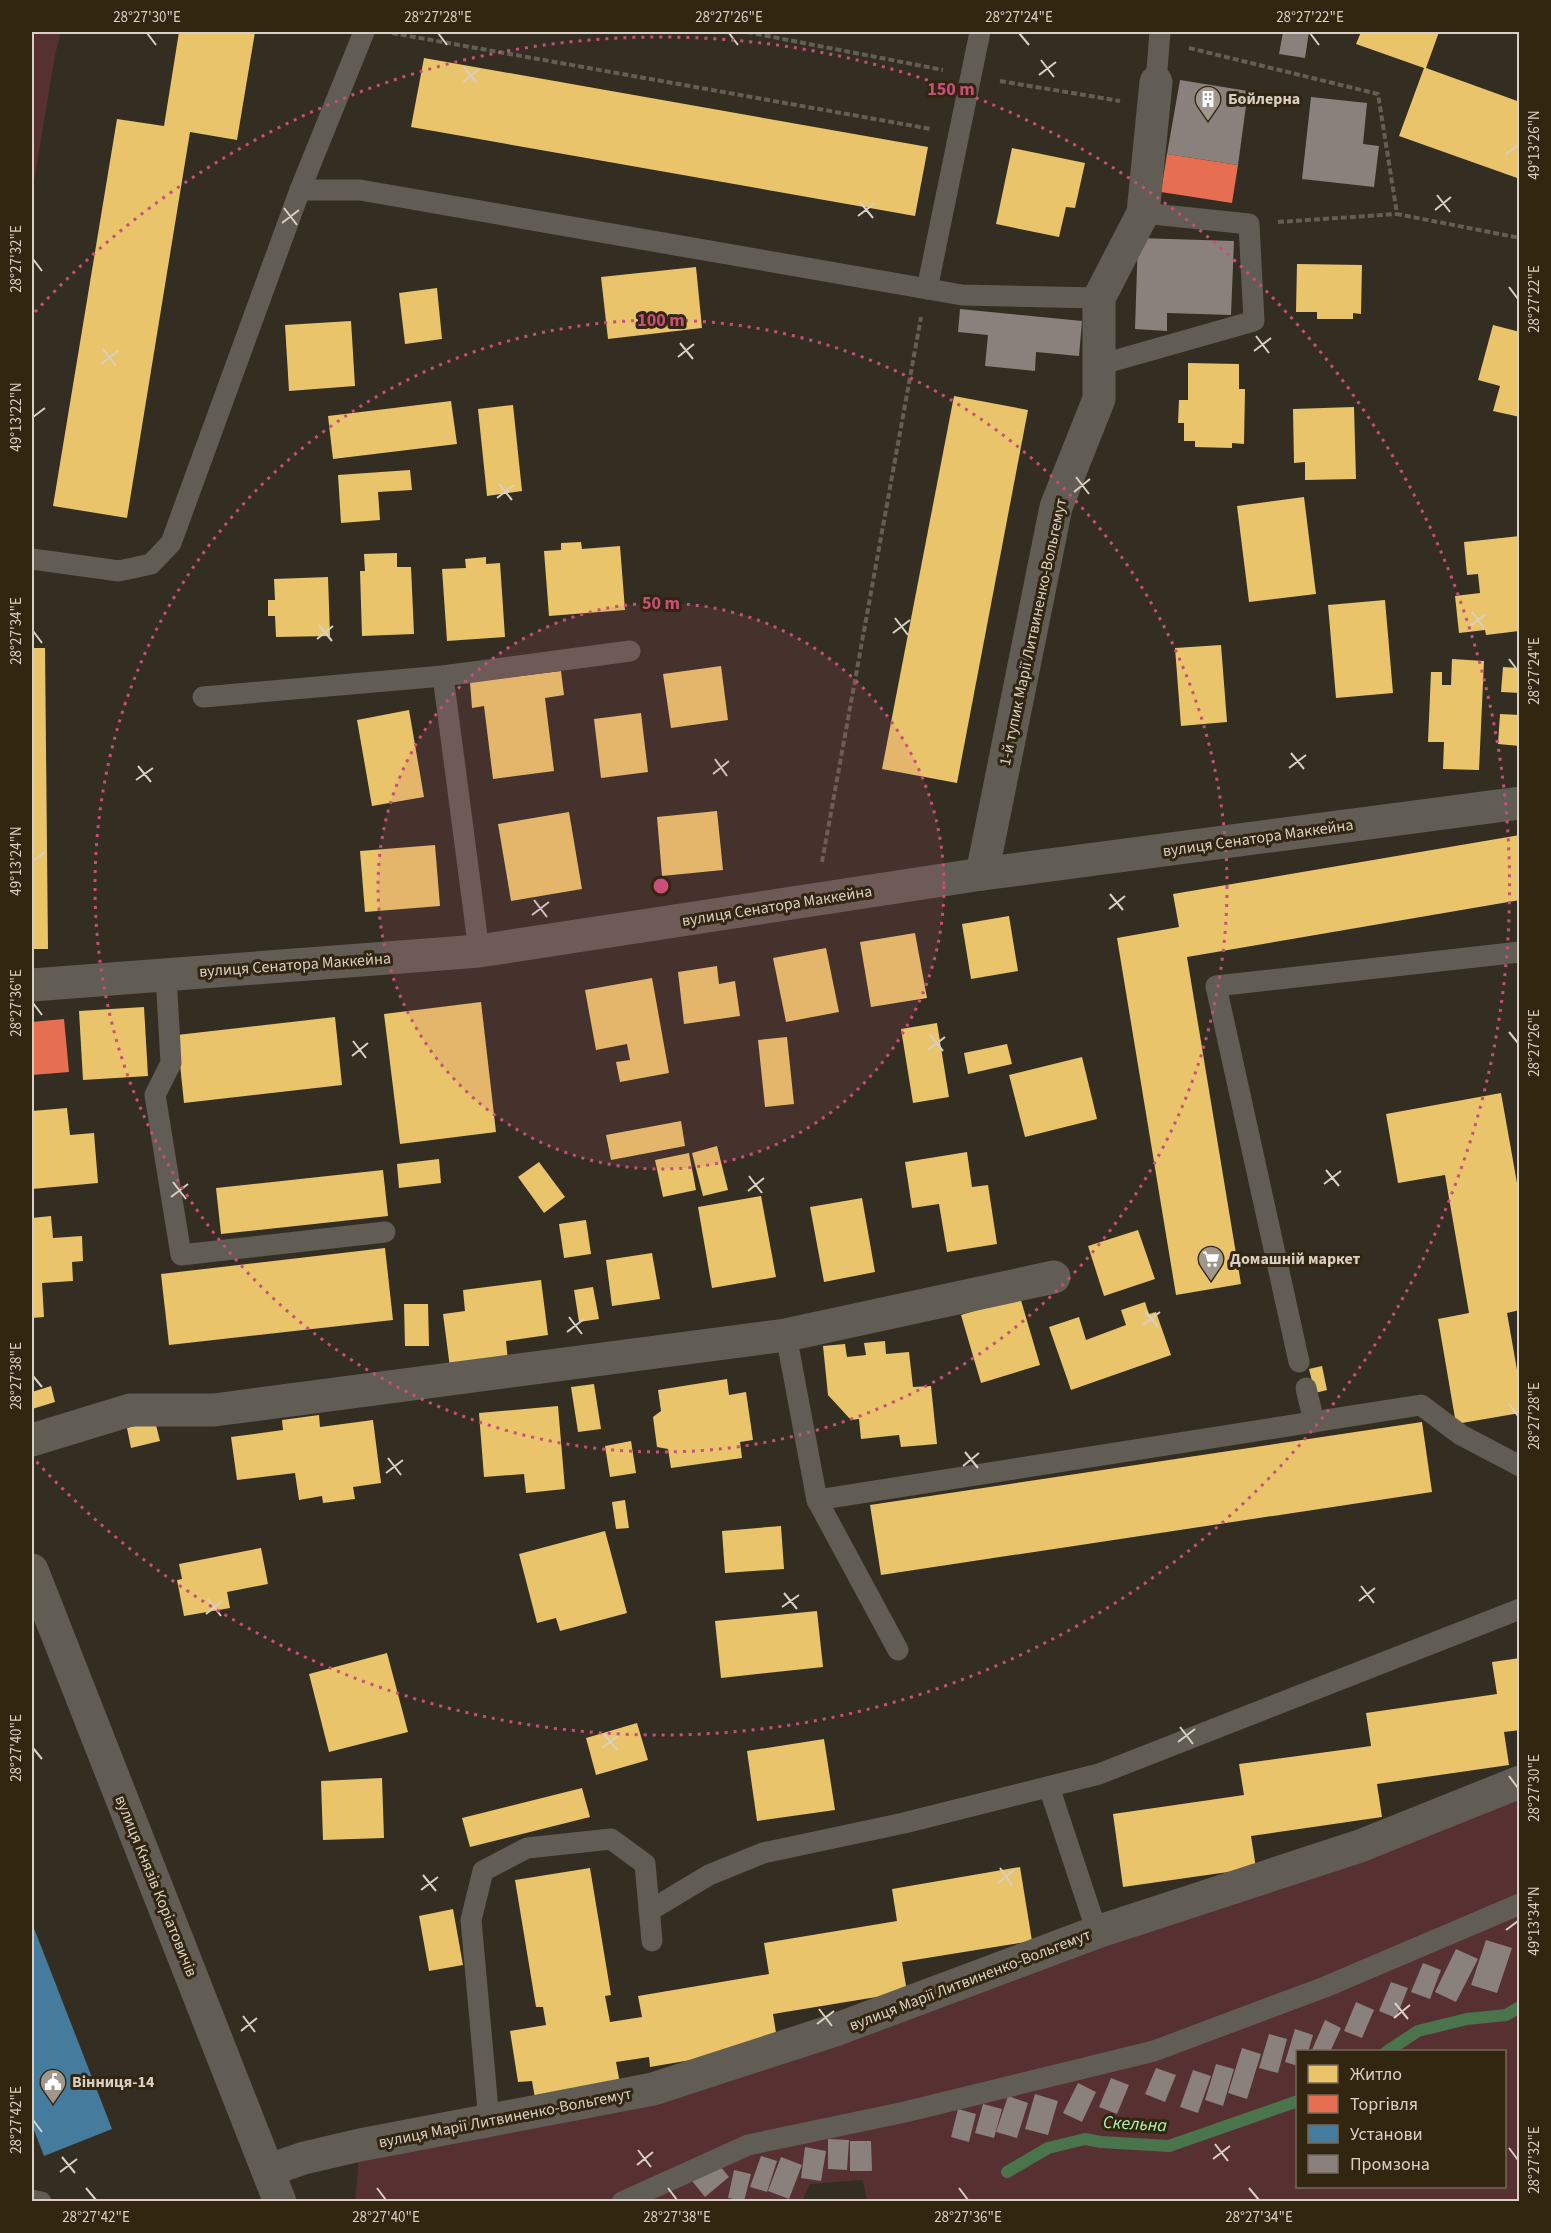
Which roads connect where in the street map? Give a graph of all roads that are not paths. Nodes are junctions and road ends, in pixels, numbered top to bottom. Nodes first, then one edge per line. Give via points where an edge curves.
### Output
1 (364, 32) edge
2 (980, 32) edge
3 (1160, 36) edge
4 (1156, 82) joint
5 (300, 190) junction
6 (1143, 213) junction
7 (927, 289) junction
8 (1099, 298) junction
9 (1099, 365) junction
10 (32, 559) edge
11 (630, 651) dead end
12 (444, 676) junction
13 (203, 697) dead end
14 (1520, 803) edge
15 (982, 874) junction
16 (479, 951) junction
17 (1520, 951) edge
18 (166, 975) junction
19 (32, 985) edge
20 (385, 1232) dead end
21 (1054, 1277) dead end
22 (786, 1335) junction
23 (1299, 1362) dead end
24 (1306, 1388) dead end
25 (1314, 1422) junction
26 (32, 1440) edge
27 (1520, 1466) edge
28 (817, 1500) junction
29 (32, 1570) edge
30 (1520, 1609) edge
31 (898, 1650) dead end
32 (1520, 1782) edge
33 (1049, 1787) junction
34 (1520, 1904) edge
35 (649, 1911) junction
36 (1097, 1932) junction
37 (652, 1941) dead end
38 (489, 2121) junction
39 (268, 2170) junction
40 (32, 2200) edge
41 (41, 2202) edge
42 (259, 2202) edge
43 (280, 2202) edge
44 (622, 2202) edge

1 - 5 lane
2 - 7 lane
3 - 4 lane
4 - 6 street, 1-й тупик Марії Литвиненко-Вольгемут
5 - 7 lane via 360,190
5 - 10 lane via 171,543 151,564 119,571
6 - 8 street, 1-й тупик Марії Литвиненко-Вольгемут
6 - 9 lane via 1249,224 1254,321
7 - 8 lane via 962,295
8 - 9 street, 1-й тупик Марії Литвиненко-Вольгемут
9 - 15 street, 1-й тупик Марії Литвиненко-Вольгемут via 1099,399 1056,507
11 - 12 lane
12 - 13 lane
12 - 16 lane
14 - 15 street, вулиця Сенатора Маккейна
15 - 16 street, вулиця Сенатора Маккейна
16 - 18 street, вулиця Сенатора Маккейна
17 - 23 lane via 1216,986
18 - 19 street, вулиця Сенатора Маккейна
18 - 20 lane via 171,1063 155,1095 181,1255
21 - 22 street
22 - 26 street via 214,1410 130,1410
22 - 28 lane
24 - 25 lane
25 - 27 lane via 1421,1405 1461,1435
25 - 28 lane
28 - 31 lane
29 - 39 street, вулиця Князів Коріатовичів
30 - 33 lane via 1098,1774
32 - 36 street, вулиця Марії Литвиненко-Вольгемут via 1360,1846
33 - 35 lane via 763,1853 709,1875
33 - 36 lane
34 - 44 lane via 1325,1987 1154,2051 905,2112 748,2145
35 - 37 lane
35 - 38 lane via 645,1864 611,1839 527,1848 483,1871 471,1920
36 - 38 street, вулиця Марії Литвиненко-Вольгемут via 835,2030 653,2089
38 - 39 street, вулиця Марії Литвиненко-Вольгемут via 360,2145
39 - 42 lane
39 - 43 street, вулиця Князів Коріатовичів
40 - 41 lane

